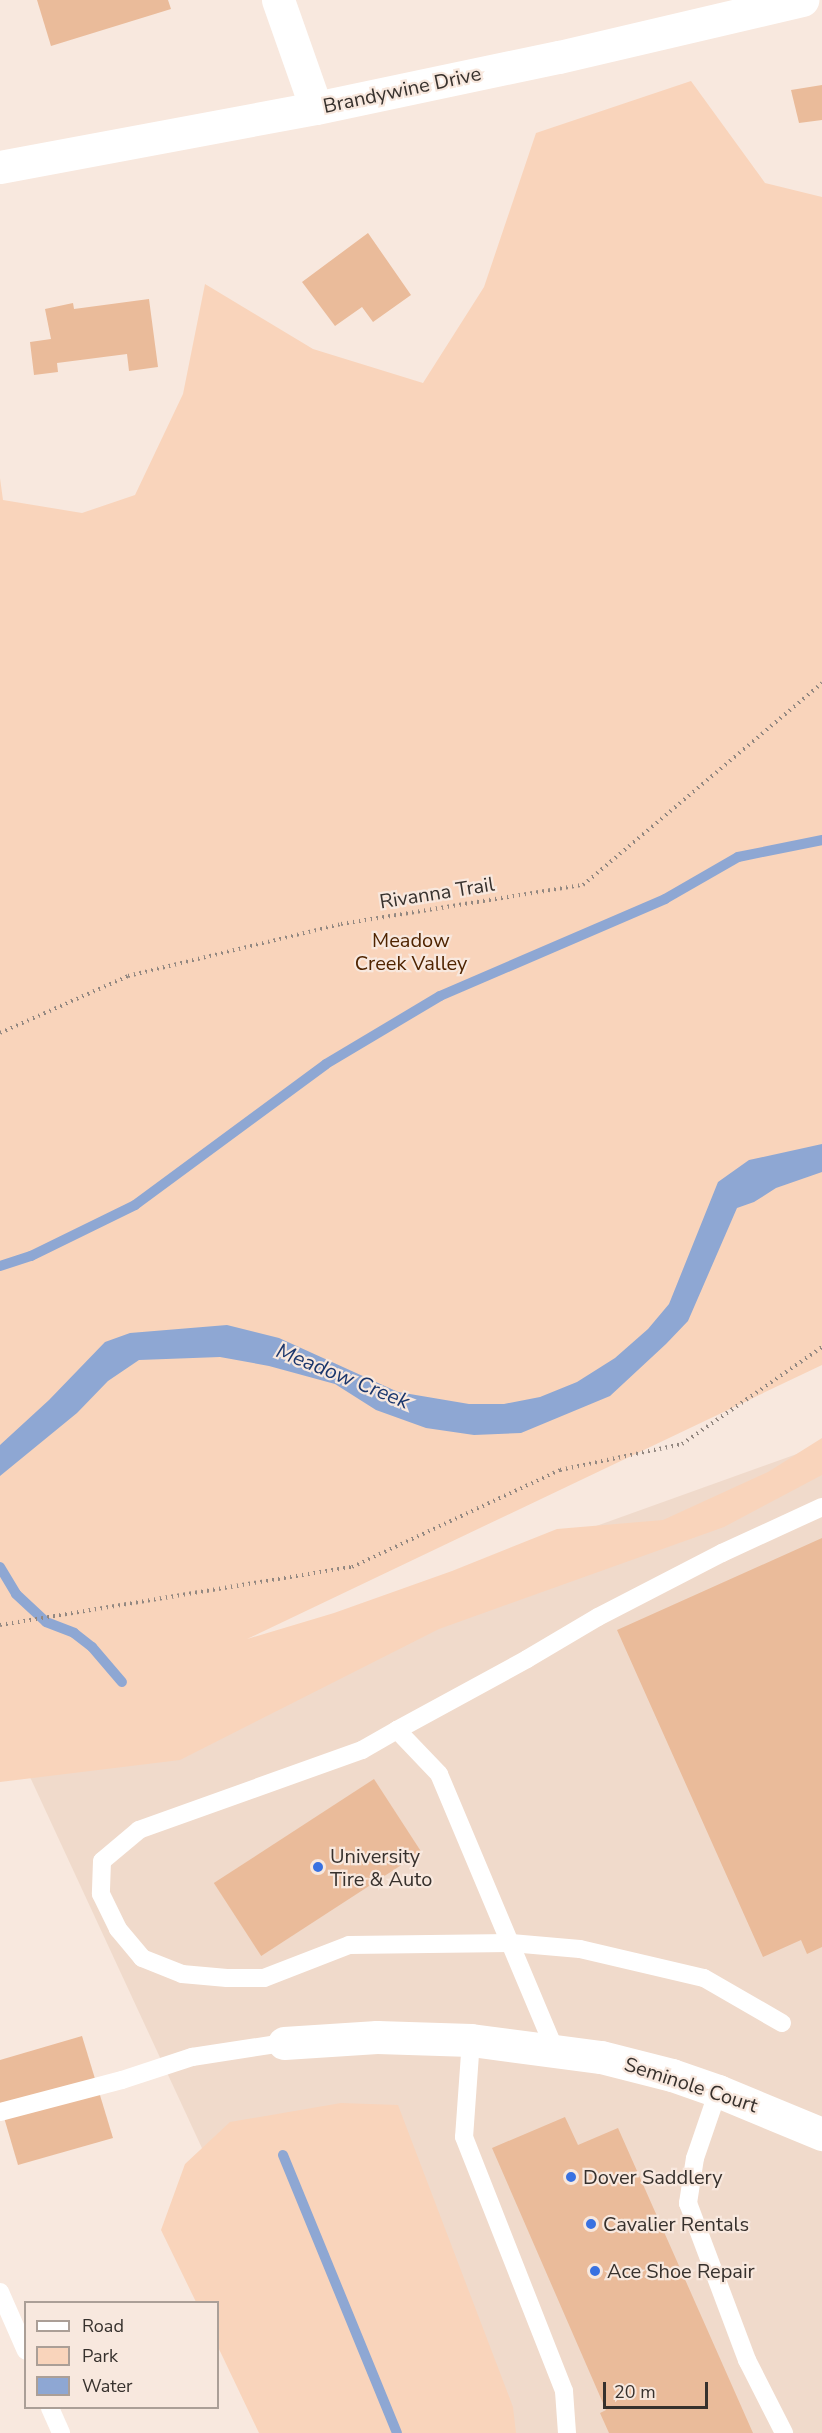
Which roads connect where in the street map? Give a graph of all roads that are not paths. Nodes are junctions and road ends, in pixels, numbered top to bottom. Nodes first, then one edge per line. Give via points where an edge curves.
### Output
1 (278, 0) edge
2 (802, 0) edge
3 (316, 108) junction
4 (0, 167) edge
5 (822, 1507) edge
6 (397, 1730) junction
7 (511, 1943) junction
8 (782, 2023) dead end
9 (471, 2040) junction
10 (284, 2043) joint
11 (555, 2050) junction
12 (718, 2091) junction
13 (0, 2112) edge
14 (822, 2134) edge
15 (0, 2292) edge
16 (24, 2346) edge
17 (50, 2409) edge
18 (61, 2433) edge
19 (567, 2433) edge
20 (784, 2433) edge

1 - 3 street
2 - 3 street, Brandywine Drive
3 - 4 street, Brandywine Drive
5 - 6 lane via 598,1617
6 - 7 lane via 439,1774
6 - 7 lane via 362,1750 139,1830 102,1861 101,1894 118,1929 142,1958 182,1974 227,1978 264,1978 349,1945
7 - 8 lane via 580,1949 704,1978
7 - 11 lane
9 - 10 street, Seminole Court via 377,2037
9 - 11 street, Seminole Court
9 - 19 lane via 464,2137 564,2391
10 - 13 lane via 192,2057
11 - 12 street, Seminole Court via 611,2060
12 - 14 street, Seminole Court
12 - 20 lane via 695,2158 688,2203 747,2360
15 - 16 lane
17 - 18 lane

